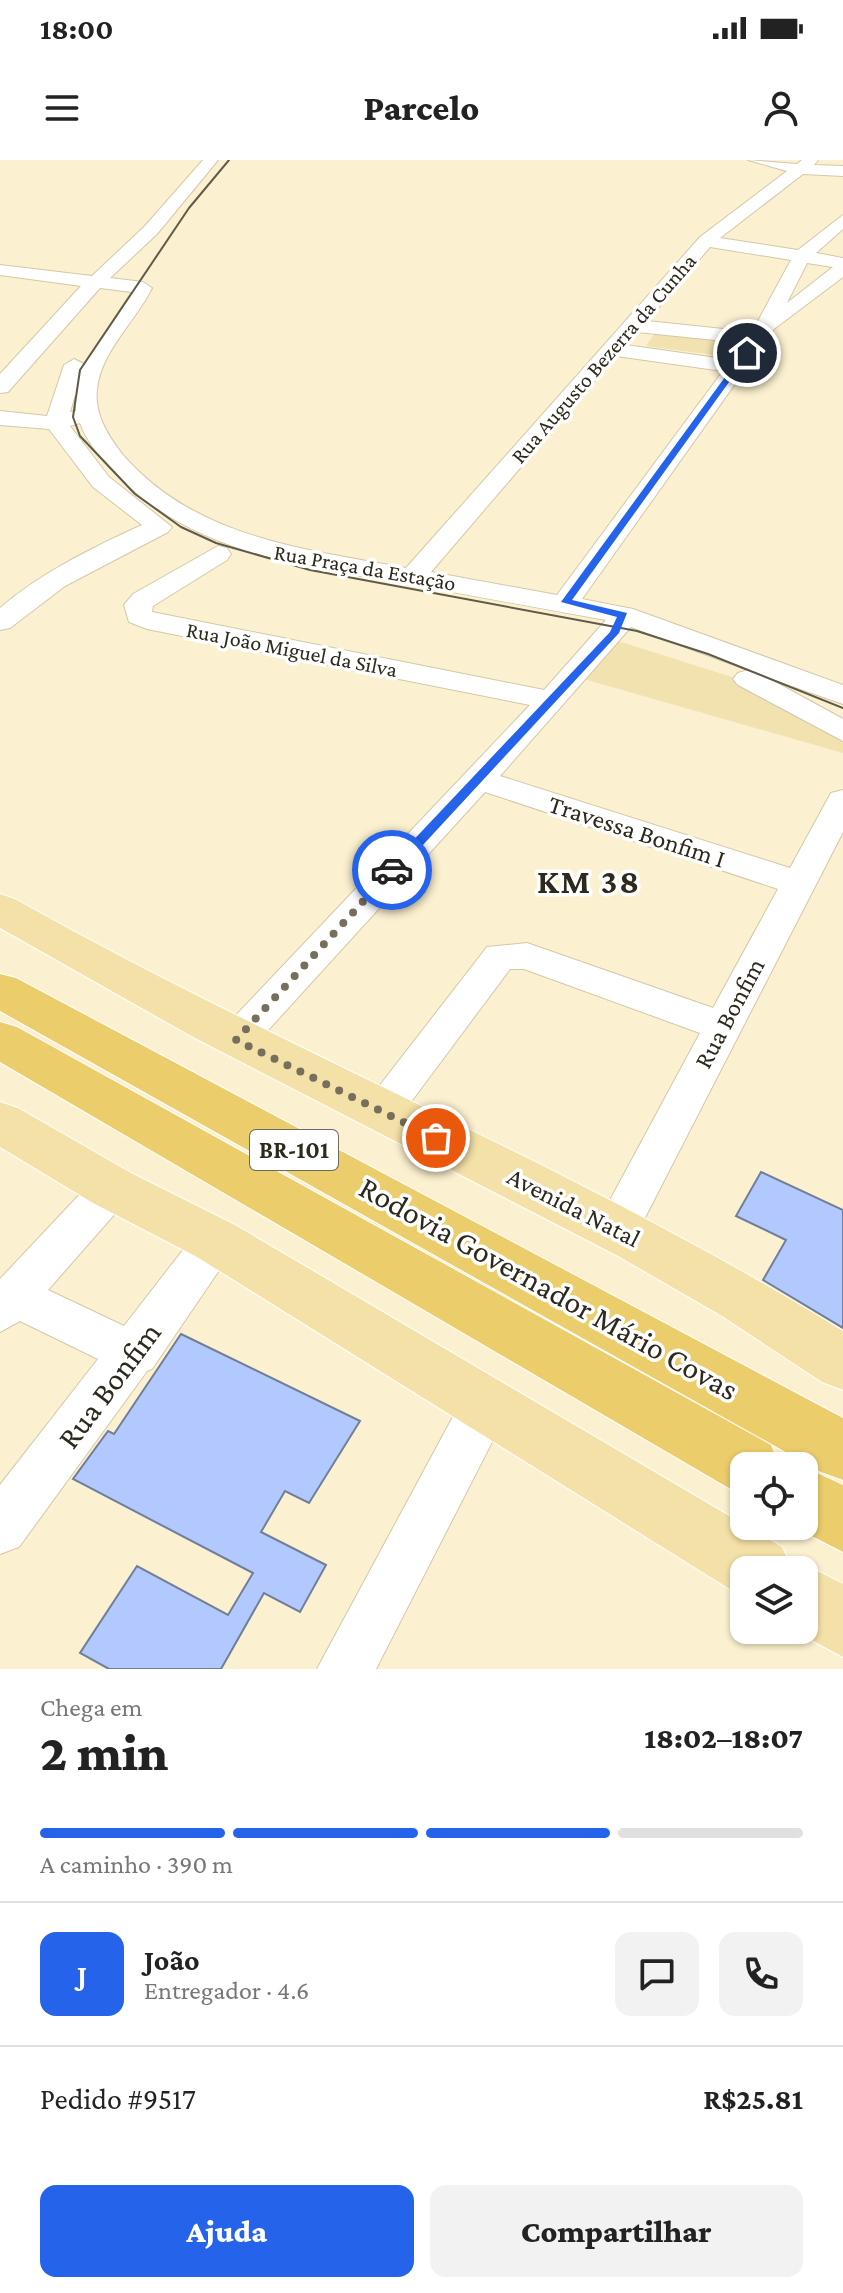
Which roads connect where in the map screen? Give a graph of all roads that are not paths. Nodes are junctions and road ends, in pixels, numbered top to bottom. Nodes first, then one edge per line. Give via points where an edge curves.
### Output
1 (211, 160) edge
2 (755, 160) edge
3 (805, 164) edge
4 (843, 171) edge
5 (843, 220) edge
6 (710, 238) junction
7 (805, 253) junction
8 (843, 262) edge
9 (0, 270) edge
10 (110, 283) junction
11 (631, 325) junction
12 (760, 335) junction
13 (609, 349) junction
14 (736, 367) junction
15 (0, 387) edge
16 (87, 415) junction
17 (0, 418) edge
18 (56, 423) junction
19 (159, 527) junction
20 (221, 556) junction
21 (413, 576) junction
22 (566, 602) junction
23 (0, 622) edge
24 (618, 624) junction
25 (843, 695) edge
26 (550, 700) junction
27 (843, 732) edge
28 (477, 779) junction
29 (843, 800) edge
30 (798, 883) junction
31 (0, 909) edge
32 (0, 990) edge
33 (721, 1026) junction
34 (0, 1040) edge
35 (236, 1040) junction
36 (381, 1111) junction
37 (0, 1122) edge
38 (112, 1188) junction
39 (617, 1228) junction
40 (216, 1241) junction
41 (7, 1304) edge
42 (135, 1354) junction
43 (843, 1363) edge
44 (487, 1403) junction
45 (843, 1451) edge
46 (730, 1455) edge
47 (818, 1506) edge
48 (843, 1520) edge
49 (0, 1528) edge
50 (736, 1556) edge
51 (818, 1607) edge
52 (843, 1623) edge
53 (346, 1669) edge

1 - 10 street
2 - 3 street
3 - 4 street
3 - 6 street, Rua Augusto Bezerra da Cunha
5 - 7 street
6 - 7 street
6 - 11 street, Rua Augusto Bezerra da Cunha
7 - 8 street
7 - 12 street
8 - 12 street
9 - 10 street
10 - 15 street
10 - 16 street via 143,288 97,356 86,390
10 - 18 street via 124,297 76,359
11 - 12 street
11 - 13 street, Rua Augusto Bezerra da Cunha
12 - 14 street
13 - 14 street
13 - 21 street, Rua Augusto Bezerra da Cunha
14 - 22 street
16 - 18 street
16 - 21 street, Rua Praça da Estação via 101,443 134,478 192,521 258,547
17 - 18 street
18 - 19 street, Rua Praça da Estação via 101,482
19 - 20 street, Rua Praça da Estação
19 - 23 street via 89,559
20 - 24 street, Rua Praça da Estação via 370,592
20 - 26 street, Rua João Miguel da Silva via 143,600 139,616
21 - 22 street, Rua Praça da Estação
22 - 24 street, Rua Praça da Estação
24 - 25 street, Rua Praça da Estação
24 - 26 street
24 - 27 street, Rua Praça da Estação via 731,670
26 - 28 street
28 - 30 street, Travessa Bonfim I
28 - 35 street
29 - 30 street, Rua Bonfim
30 - 33 street, Rua Bonfim
31 - 35 main road, Avenida Natal
32 - 45 highway, Rodovia Governador Mário Covas / BR-101 via 658,1345
33 - 36 street via 527,956 500,956
33 - 39 street, Rua Bonfim
34 - 46 highway, Rodovia Governador Mário Covas / BR-101
35 - 36 main road, Avenida Natal
36 - 39 main road, Avenida Natal
37 - 38 main road
38 - 40 main road
38 - 41 street
39 - 43 main road, Avenida Natal via 774,1316
40 - 42 street, Rua Bonfim
40 - 44 main road
41 - 42 street
42 - 49 street, Rua Bonfim
44 - 50 main road
44 - 53 street
47 - 48 highway
51 - 52 main road

